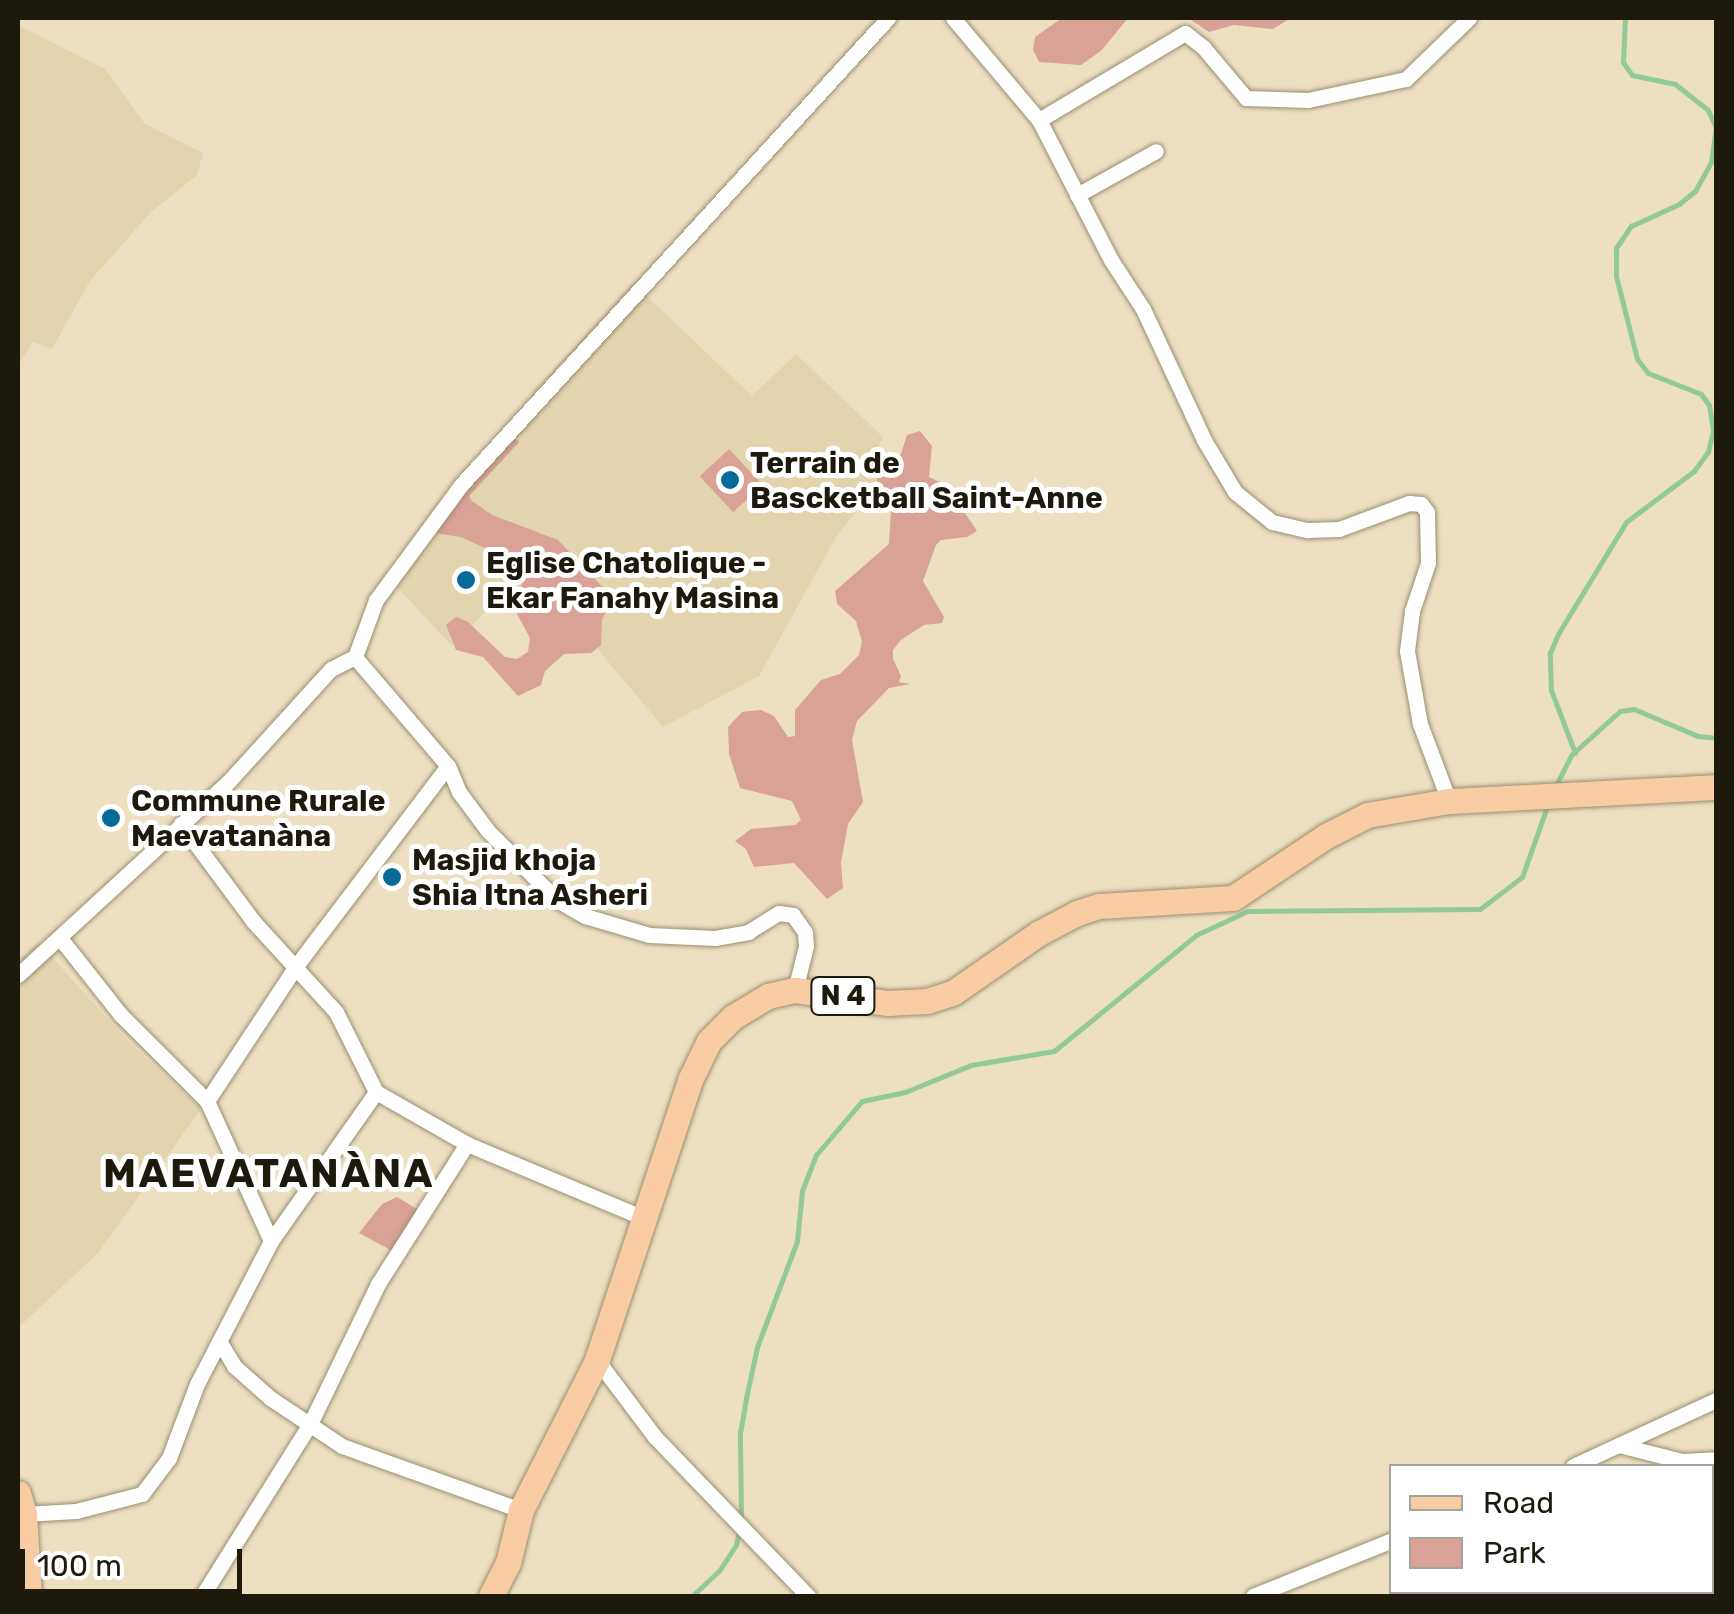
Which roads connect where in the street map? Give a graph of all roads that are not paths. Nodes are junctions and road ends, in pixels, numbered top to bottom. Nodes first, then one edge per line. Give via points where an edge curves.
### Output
1 (954, 18) edge
2 (1470, 18) edge
3 (884, 20) edge
4 (1038, 120) junction
5 (1156, 151) dead end
6 (1078, 194) junction
7 (355, 657) junction
8 (448, 766) junction
9 (1716, 787) edge
10 (1449, 801) junction
11 (181, 824) junction
12 (60, 938) junction
13 (296, 966) junction
14 (18, 975) edge
15 (795, 990) junction
16 (376, 1092) junction
17 (207, 1100) junction
18 (467, 1144) junction
19 (644, 1218) junction
20 (271, 1241) junction
21 (221, 1344) junction
22 (597, 1360) junction
23 (1716, 1400) edge
24 (310, 1424) junction
25 (1619, 1445) junction
26 (1716, 1459) edge
27 (1577, 1464) edge
28 (21, 1504) edge
29 (521, 1510) junction
30 (1389, 1541) edge
31 (29, 1596) edge
32 (202, 1596) edge
33 (491, 1596) edge
34 (808, 1596) edge
35 (1253, 1596) edge

1 - 4 street
2 - 4 street via 1406,79 1308,100 1246,98 1185,33
3 - 7 street via 461,485 376,600
4 - 6 street
5 - 6 street
6 - 10 street via 1143,309 1204,440 1252,510 1285,527 1323,532 1396,505 1420,504 1427,512 1428,563 1408,651 1420,724
7 - 8 street
7 - 11 street via 331,669 270,740
8 - 13 street
8 - 15 street via 488,831 557,900 586,916 638,934 716,938 748,932 779,914 793,916 806,946
9 - 10 main road, N 4
10 - 15 main road, N 4 via 1367,815 1233,898 1077,913 954,992 927,1001 888,1003
11 - 12 street
11 - 13 street via 253,922
12 - 14 street
12 - 17 street via 120,1014
13 - 16 street via 336,1012
13 - 17 street
15 - 19 main road, N 4 via 768,996 709,1041
16 - 18 street
16 - 20 street
17 - 20 street
18 - 19 street
18 - 24 street via 378,1284
19 - 22 main road, N 4
20 - 21 street via 233,1307
21 - 24 street via 234,1366
21 - 28 street via 197,1384 169,1458 142,1494 76,1511
22 - 29 main road, N 4
22 - 34 street via 655,1437
23 - 25 street
24 - 29 street via 342,1446
24 - 32 street
25 - 26 street via 1682,1461
25 - 27 street
28 - 31 main road
29 - 33 main road, N 4 via 508,1563
30 - 35 street

